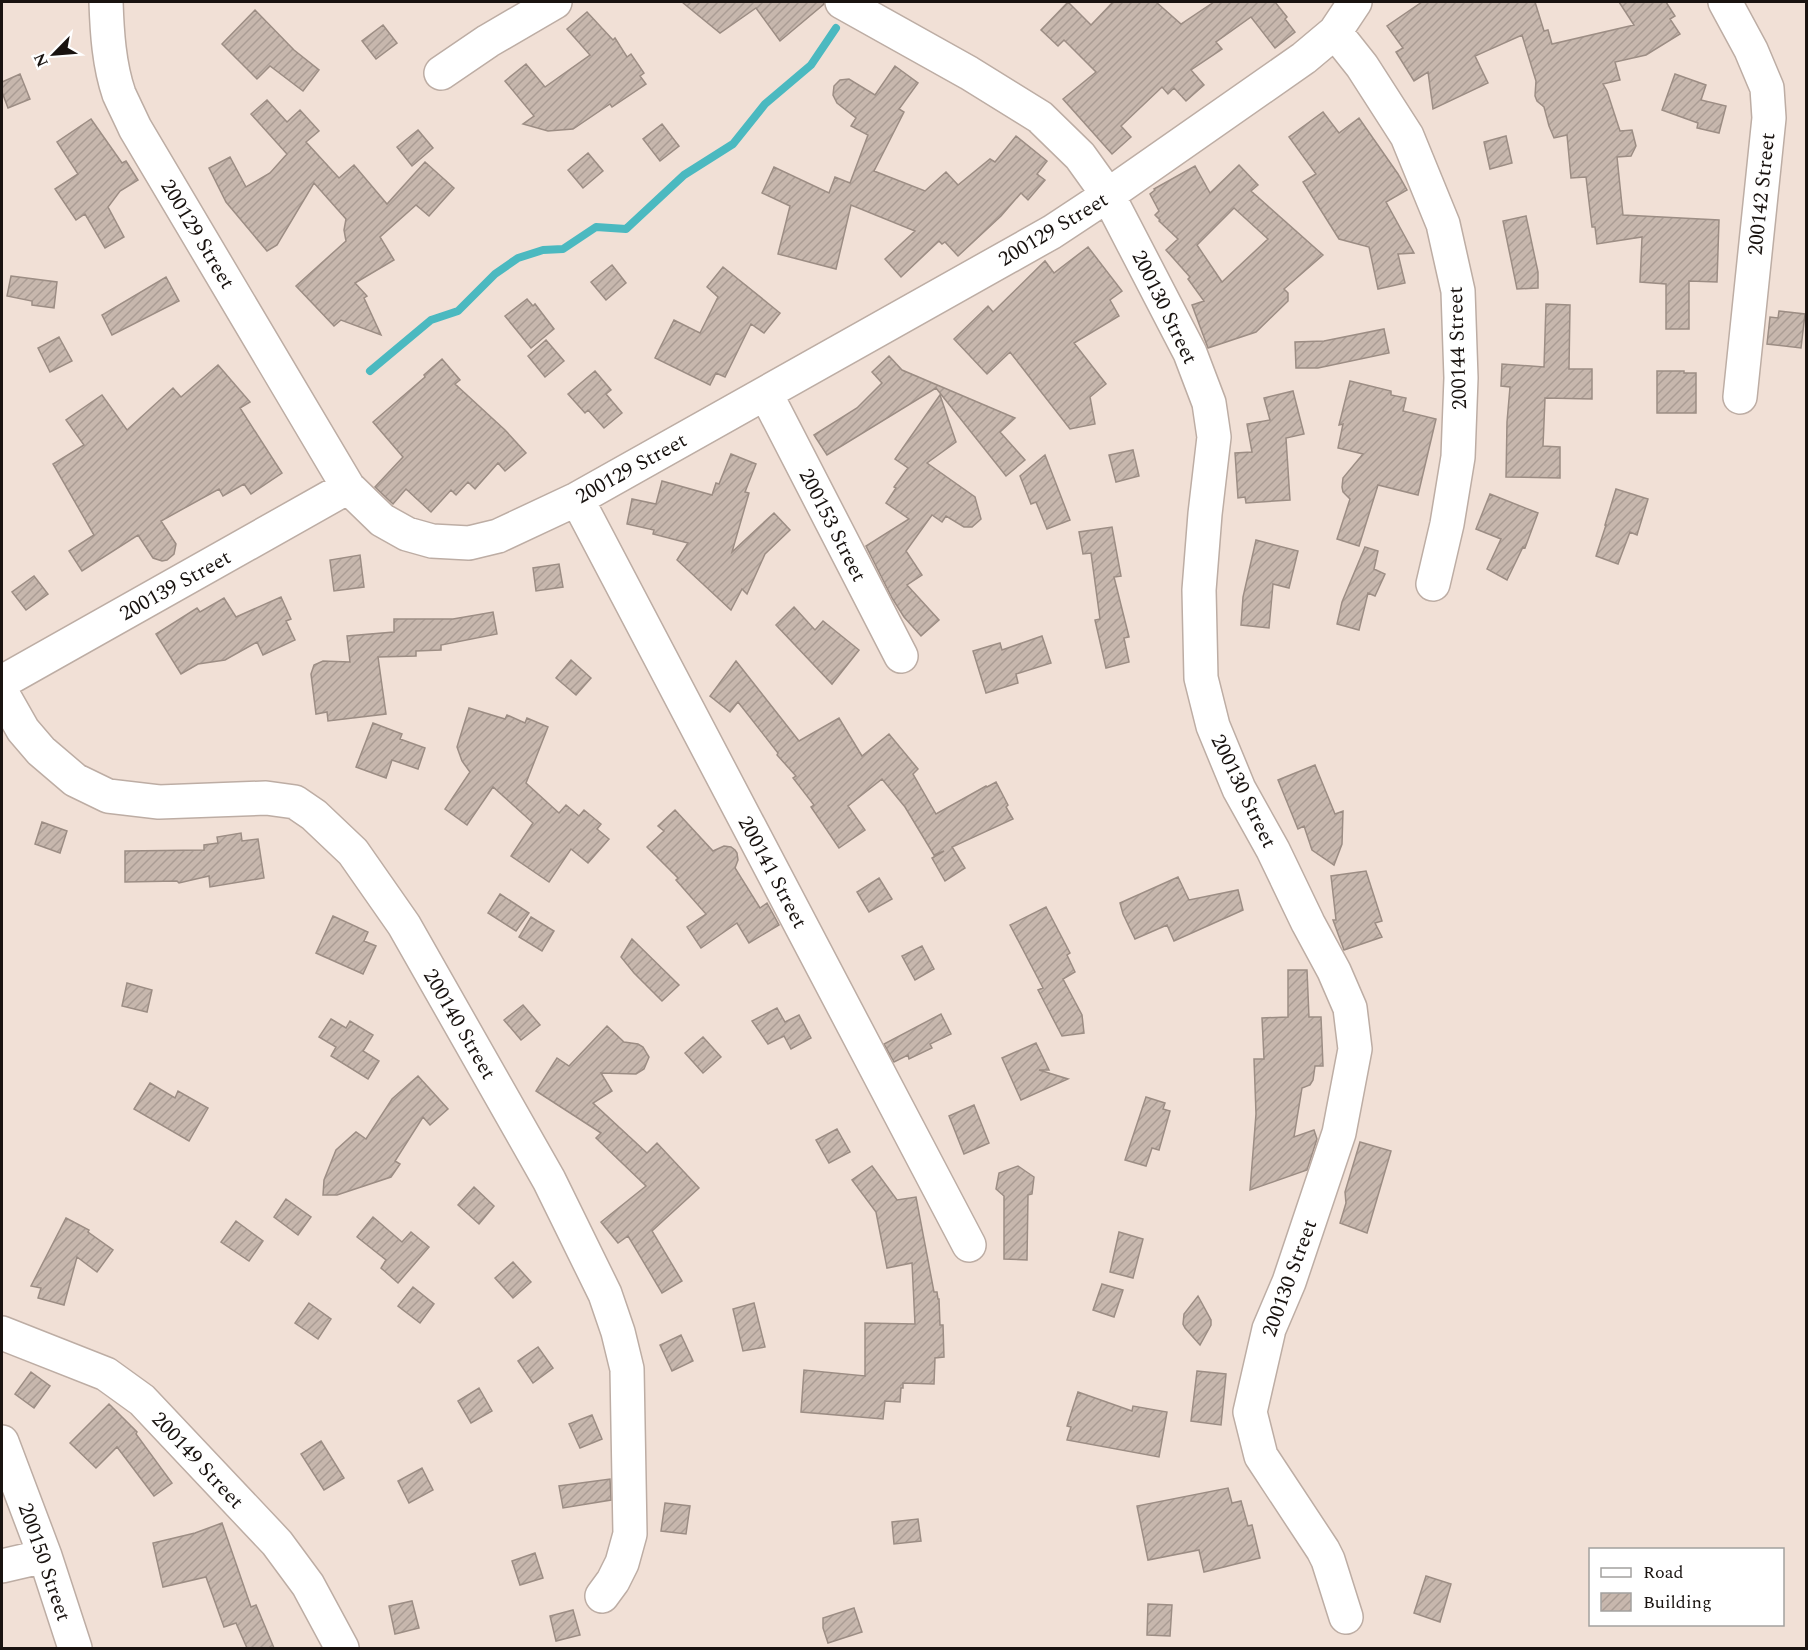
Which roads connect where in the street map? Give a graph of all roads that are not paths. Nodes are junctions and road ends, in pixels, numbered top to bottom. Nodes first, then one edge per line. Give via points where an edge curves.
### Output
1 (106, 2) edge
2 (555, 2) edge
3 (842, 2) edge
4 (1355, 2) edge
5 (1725, 2) edge
6 (1335, 32) junction
7 (441, 73) dead end
8 (1108, 195) junction
9 (766, 394) junction
10 (1740, 397) dead end
11 (348, 488) junction
12 (577, 499) junction
13 (1433, 584) dead end
14 (901, 656) dead end
15 (2, 682) edge
16 (2, 693) edge
17 (969, 1245) dead end
18 (2, 1333) edge
19 (2, 1442) edge
20 (45, 1556) junction
21 (2, 1566) edge
22 (602, 1596) dead end
23 (1346, 1617) dead end
24 (75, 1648) edge
25 (342, 1648) edge

1 - 11 street, 200129 Street via 112,67 135,128
2 - 7 street
3 - 8 street, 200130 Street via 1040,117 1080,156
4 - 6 street, 200129 Street
5 - 10 street, 200142 Street via 1767,88 1770,118
6 - 8 street, 200129 Street via 1304,58
6 - 13 street, 200144 Street via 1407,136 1443,224 1458,291 1458,457
8 - 9 street, 200129 Street via 1052,232
8 - 23 street, 200130 Street via 1190,353 1209,403 1214,437 1199,590 1201,678 1213,726 1239,789 1335,971 1350,1008 1355,1049 1339,1133 1289,1282 1269,1329 1251,1412 1261,1456 1323,1550
9 - 12 street, 200129 Street
9 - 14 street, 200153 Street
11 - 12 street, 200129 Street via 382,520 407,534 432,541 469,543 498,536
11 - 15 street, 200139 Street
12 - 17 street, 200141 Street
16 - 22 street, 200140 Street via 23,730 41,751 75,780 108,795 159,802 266,798 295,802 352,852 404,925 549,1180 605,1294 618,1332 627,1369 630,1534 622,1563
18 - 25 street, 200149 Street via 106,1374 142,1400 277,1543 308,1585
19 - 20 street, 200150 Street
20 - 21 street
20 - 24 street, 200150 Street

